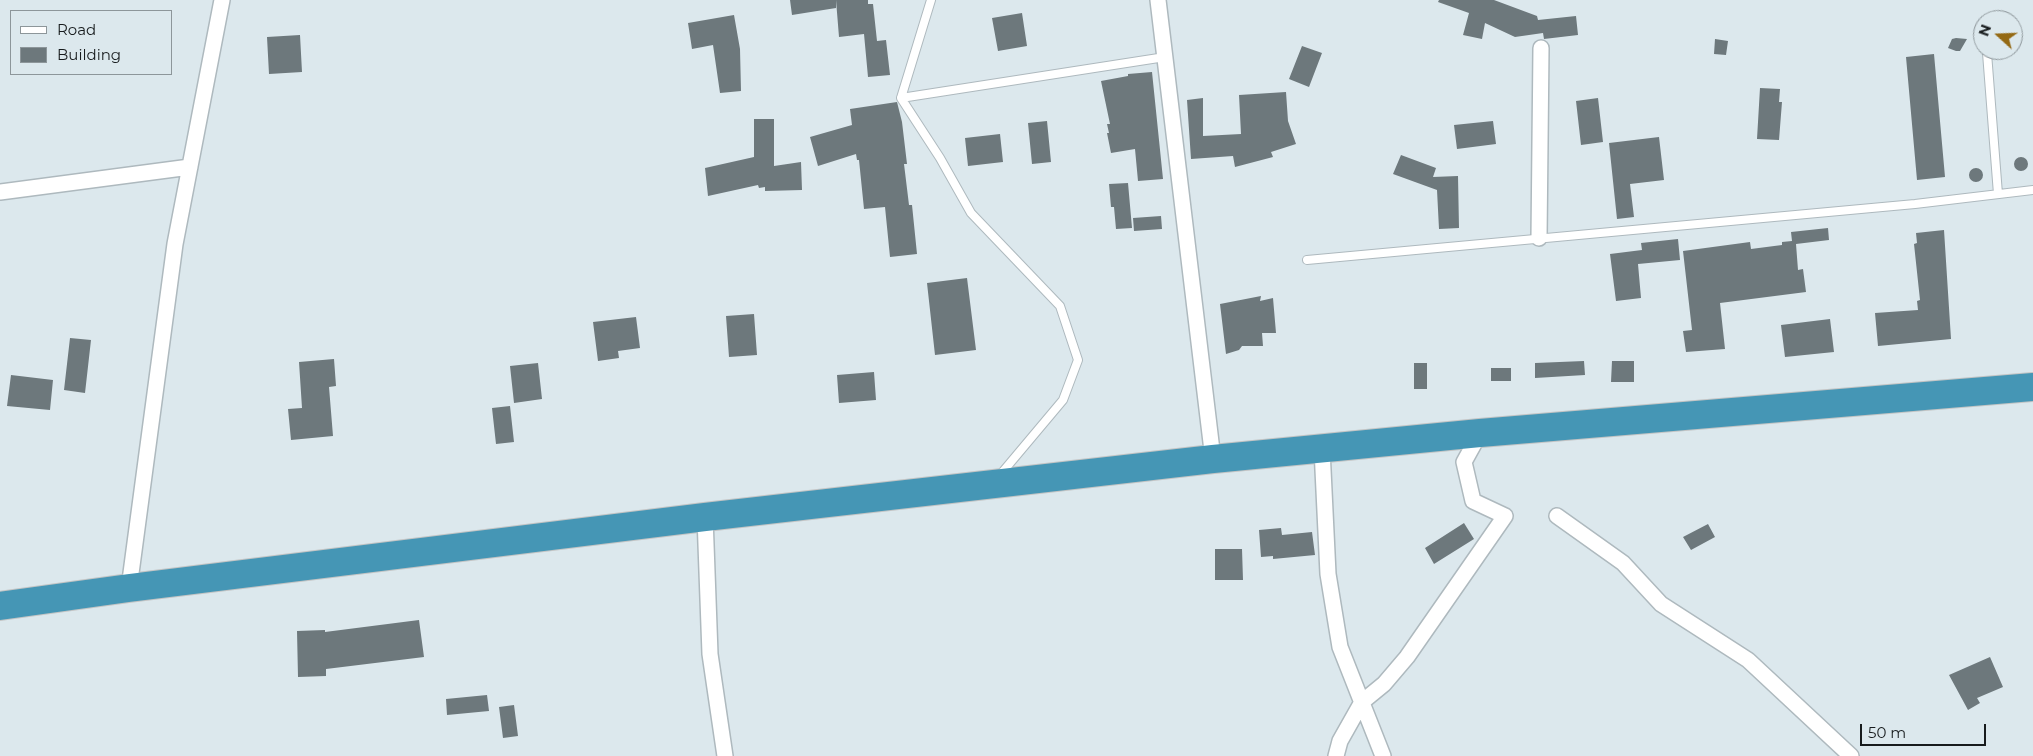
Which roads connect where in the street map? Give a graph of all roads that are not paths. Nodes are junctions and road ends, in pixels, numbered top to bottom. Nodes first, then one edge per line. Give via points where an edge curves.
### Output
1 (222, 0) edge
2 (931, 0) edge
3 (1158, 0) edge
4 (1541, 48) dead end
5 (1165, 57) junction
6 (1988, 60) edge
7 (902, 98) junction
8 (190, 167) junction
9 (2033, 190) edge
10 (0, 192) edge
11 (1998, 194) junction
12 (1539, 238) junction
13 (1307, 260) dead end
14 (2033, 387) edge
15 (1480, 433) junction
16 (1322, 449) junction
17 (1213, 459) junction
18 (993, 484) junction
19 (1557, 516) dead end
20 (704, 517) junction
21 (128, 588) junction
22 (0, 606) edge
23 (1362, 702) junction
24 (725, 756) edge
25 (1336, 756) edge
26 (1383, 756) edge
27 (1851, 756) edge

1 - 8 street
2 - 7 lane
3 - 5 street
4 - 12 street
5 - 7 lane
5 - 17 street
6 - 11 lane
7 - 18 lane via 971,213 1060,306 1078,360 1063,400
8 - 10 street
8 - 21 street via 175,244
9 - 11 lane
11 - 12 lane
12 - 13 lane
14 - 15 highway
15 - 16 highway
15 - 23 street via 1464,462 1473,501 1505,516 1407,657 1384,684
16 - 17 highway
16 - 23 street via 1328,574 1340,647
17 - 18 highway
18 - 20 highway
19 - 27 street via 1623,563 1661,604 1748,660
20 - 21 highway
20 - 24 street via 710,654
21 - 22 highway
23 - 25 street via 1340,741
23 - 26 street

